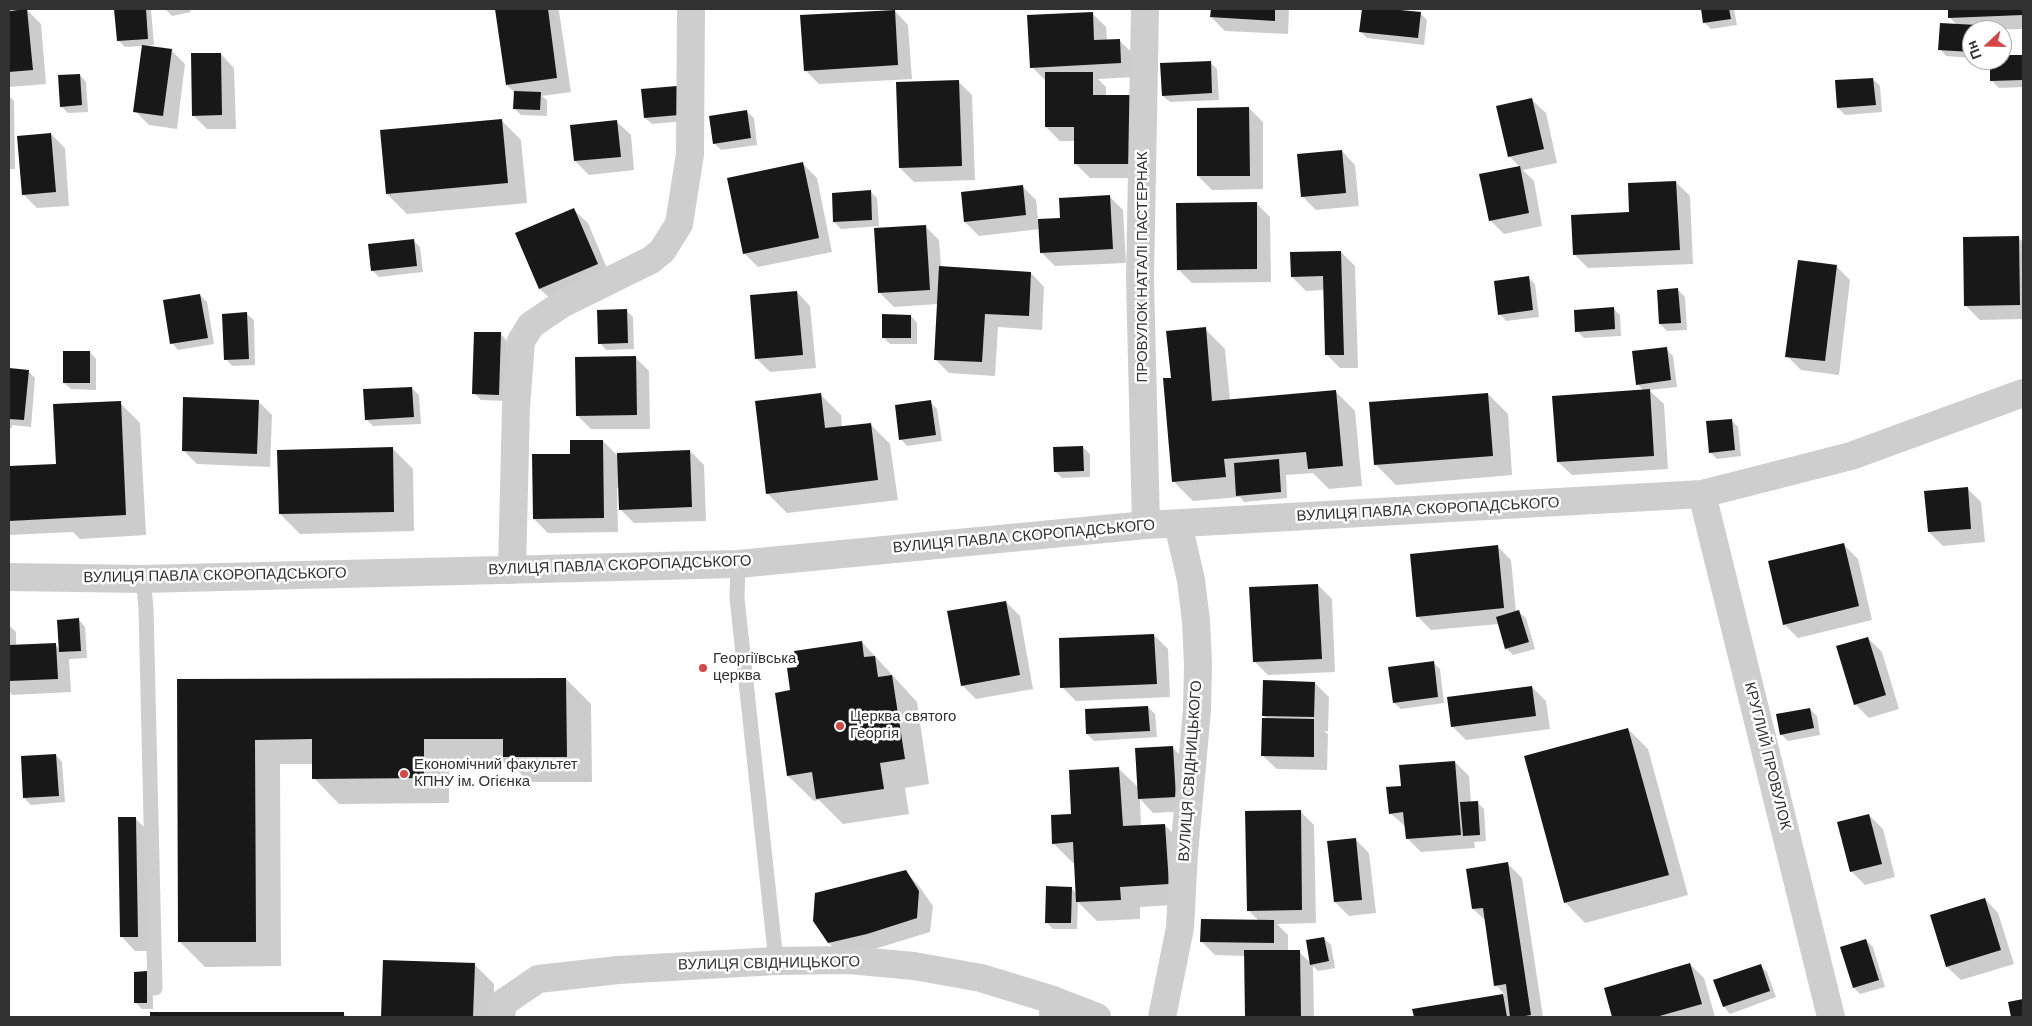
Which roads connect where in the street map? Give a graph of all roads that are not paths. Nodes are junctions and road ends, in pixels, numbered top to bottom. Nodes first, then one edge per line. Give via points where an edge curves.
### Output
1 (691, 9) edge
2 (1145, 9) edge
3 (2023, 393) edge
4 (1702, 494) junction
5 (1178, 524) junction
6 (1146, 525) junction
7 (738, 564) junction
8 (512, 570) junction
9 (9, 577) edge
10 (144, 579) junction
11 (776, 961) junction
12 (155, 988) dead end
13 (1053, 1009) edge
14 (501, 1017) edge
15 (1097, 1017) edge
16 (1162, 1017) edge
17 (1831, 1017) edge

1 - 8 street via 690,154 678,224 662,251 651,260 562,304 531,325 521,340
2 - 6 street, ПРОВУЛОК НАТАЛІ ПАСТЕРНАК via 1140,279
3 - 4 street, ВУЛИЦЯ ПАВЛА СКОРОПАДСЬКОГО via 1850,456
4 - 5 street, ВУЛИЦЯ ПАВЛА СКОРОПАДСЬКОГО
4 - 17 street, КРУГЛИЙ ПРОВУЛОК
5 - 6 street, ВУЛИЦЯ ПАВЛА СКОРОПАДСЬКОГО
5 - 16 street, ВУЛИЦЯ СВІДНИЦЬКОГО via 1191,580 1196,621 1197,710 1180,928
6 - 7 street, ВУЛИЦЯ ПАВЛА СКОРОПАДСЬКОГО
7 - 8 street, ВУЛИЦЯ ПАВЛА СКОРОПАДСЬКОГО
7 - 11 lane via 737,598
8 - 10 street, ВУЛИЦЯ ПАВЛА СКОРОПАДСЬКОГО
9 - 10 street, ВУЛИЦЯ ПАВЛА СКОРОПАДСЬКОГО
10 - 12 lane
11 - 13 street, ВУЛИЦЯ СВІДНИЦЬКОГО via 848,960 914,966 981,978
11 - 14 street, ВУЛИЦЯ СВІДНИЦЬКОГО via 538,978 503,1003
13 - 15 street, ВУЛИЦЯ СВІДНИЦЬКОГО

